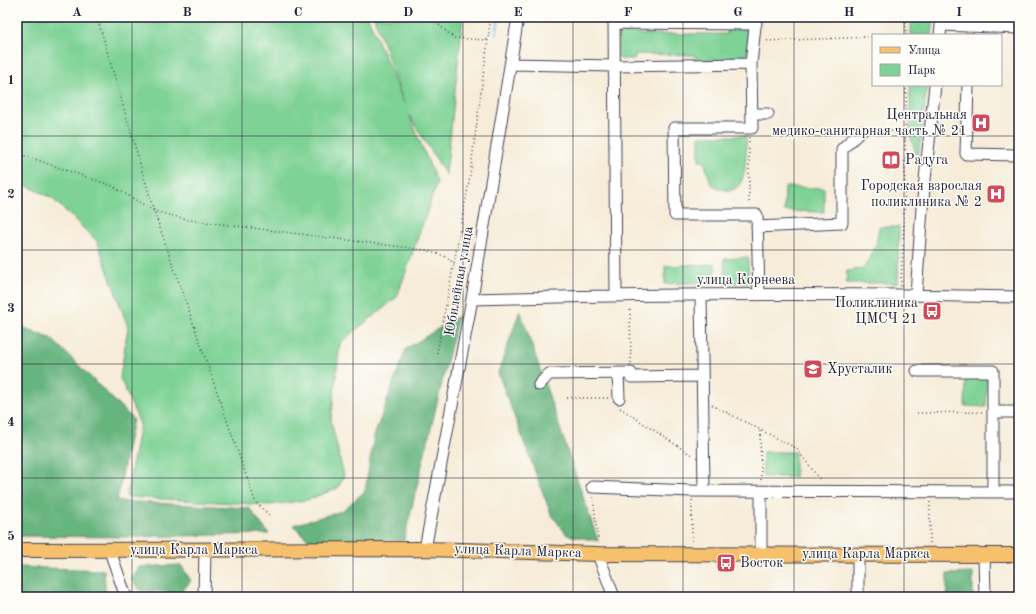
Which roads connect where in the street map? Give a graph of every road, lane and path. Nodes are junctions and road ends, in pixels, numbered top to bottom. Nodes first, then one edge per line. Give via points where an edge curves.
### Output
1 (97, 17) edge
2 (430, 17) edge
3 (491, 17) edge
4 (518, 17) edge
5 (906, 17) edge
6 (614, 20) edge
7 (756, 20) edge
8 (941, 26) edge
9 (1019, 28) edge
10 (906, 34) edge
11 (872, 37) edge
12 (488, 40) junction
13 (754, 41) junction
14 (511, 64) junction
15 (751, 64) junction
16 (614, 66) junction
17 (906, 86) edge
18 (934, 86) edge
19 (968, 86) edge
20 (752, 114) junction
21 (768, 114) dead end
22 (749, 128) junction
23 (861, 131) joint
24 (906, 140) junction
25 (17, 153) edge
26 (1019, 155) edge
27 (154, 211) junction
28 (750, 215) junction
29 (757, 227) junction
30 (454, 264) junction
31 (901, 288) dead end
32 (702, 295) junction
33 (758, 295) junction
34 (916, 295) junction
35 (616, 296) junction
36 (1019, 297) edge
37 (472, 299) junction
38 (630, 310) dead end
39 (437, 353) dead end
40 (917, 371) dead end
41 (618, 373) junction
42 (631, 373) junction
43 (702, 376) junction
44 (539, 385) dead end
45 (567, 398) dead end
46 (619, 398) junction
47 (702, 400) junction
48 (993, 412) junction
49 (1019, 412) edge
50 (917, 414) dead end
51 (760, 431) junction
52 (703, 462) junction
53 (592, 487) joint
54 (704, 490) junction
55 (692, 491) junction
56 (761, 491) junction
57 (828, 491) junction
58 (930, 491) junction
59 (993, 492) junction
60 (1019, 492) edge
61 (271, 517) dead end
62 (692, 542) dead end
63 (930, 543) dead end
64 (598, 547) junction
65 (425, 549) junction
66 (17, 550) edge
67 (205, 550) junction
68 (110, 551) junction
69 (761, 554) junction
70 (858, 554) junction
71 (984, 555) junction
72 (1019, 555) edge
73 (126, 597) edge
74 (204, 597) edge
75 (614, 597) edge
76 (858, 597) edge
77 (985, 597) edge

1 - 27 path
2 - 12 path via 454,38
3 - 12 path
4 - 14 street, Юбилейная улица
5 - 10 path
6 - 7 street
6 - 16 street
7 - 13 street
8 - 9 street
11 - 13 path
12 - 30 path via 469,182
13 - 15 street
14 - 16 street
14 - 37 street, Юбилейная улица
15 - 16 street
15 - 20 street
16 - 35 street
17 - 24 path
18 - 34 street via 922,201
19 - 26 street via 966,154
20 - 21 street
20 - 22 street via 752,128
22 - 28 path
22 - 28 street via 674,128 675,215
23 - 24 path via 892,131
23 - 29 street via 842,148 842,223
24 - 31 path
25 - 27 path via 112,186
27 - 30 path via 189,220 426,250 447,256
27 - 61 path via 255,501
28 - 29 street via 757,215
29 - 33 street
30 - 39 path
32 - 33 street, улица Корнеева
32 - 35 street, улица Корнеева
32 - 43 street
33 - 34 street, улица Корнеева
34 - 36 street, улица Корнеева
35 - 37 street, улица Корнеева
37 - 65 street, Юбилейная улица
38 - 42 path
40 - 48 street via 993,371
41 - 42 street
41 - 44 street via 549,374
41 - 46 street
42 - 43 street via 631,377
43 - 47 street
45 - 46 path
46 - 52 path via 620,410
47 - 51 path
47 - 52 street
48 - 49 street
48 - 50 path
48 - 59 street
51 - 56 path
51 - 57 path via 796,448
52 - 54 street
53 - 55 street
53 - 64 path
54 - 55 street
54 - 56 street
55 - 62 path
56 - 57 street
56 - 69 street
57 - 58 street
58 - 59 street
58 - 63 path
59 - 60 street
64 - 65 main road, улица Карла Маркса
64 - 69 main road, улица Карла Маркса
64 - 75 street
65 - 67 main road, улица Карла Маркса
66 - 68 main road, улица Карла Маркса
67 - 68 main road, улица Карла Маркса
67 - 74 street
68 - 73 street
69 - 70 main road, улица Карла Маркса
70 - 71 main road, улица Карла Маркса
70 - 76 street
71 - 72 main road, улица Карла Маркса
71 - 77 street

